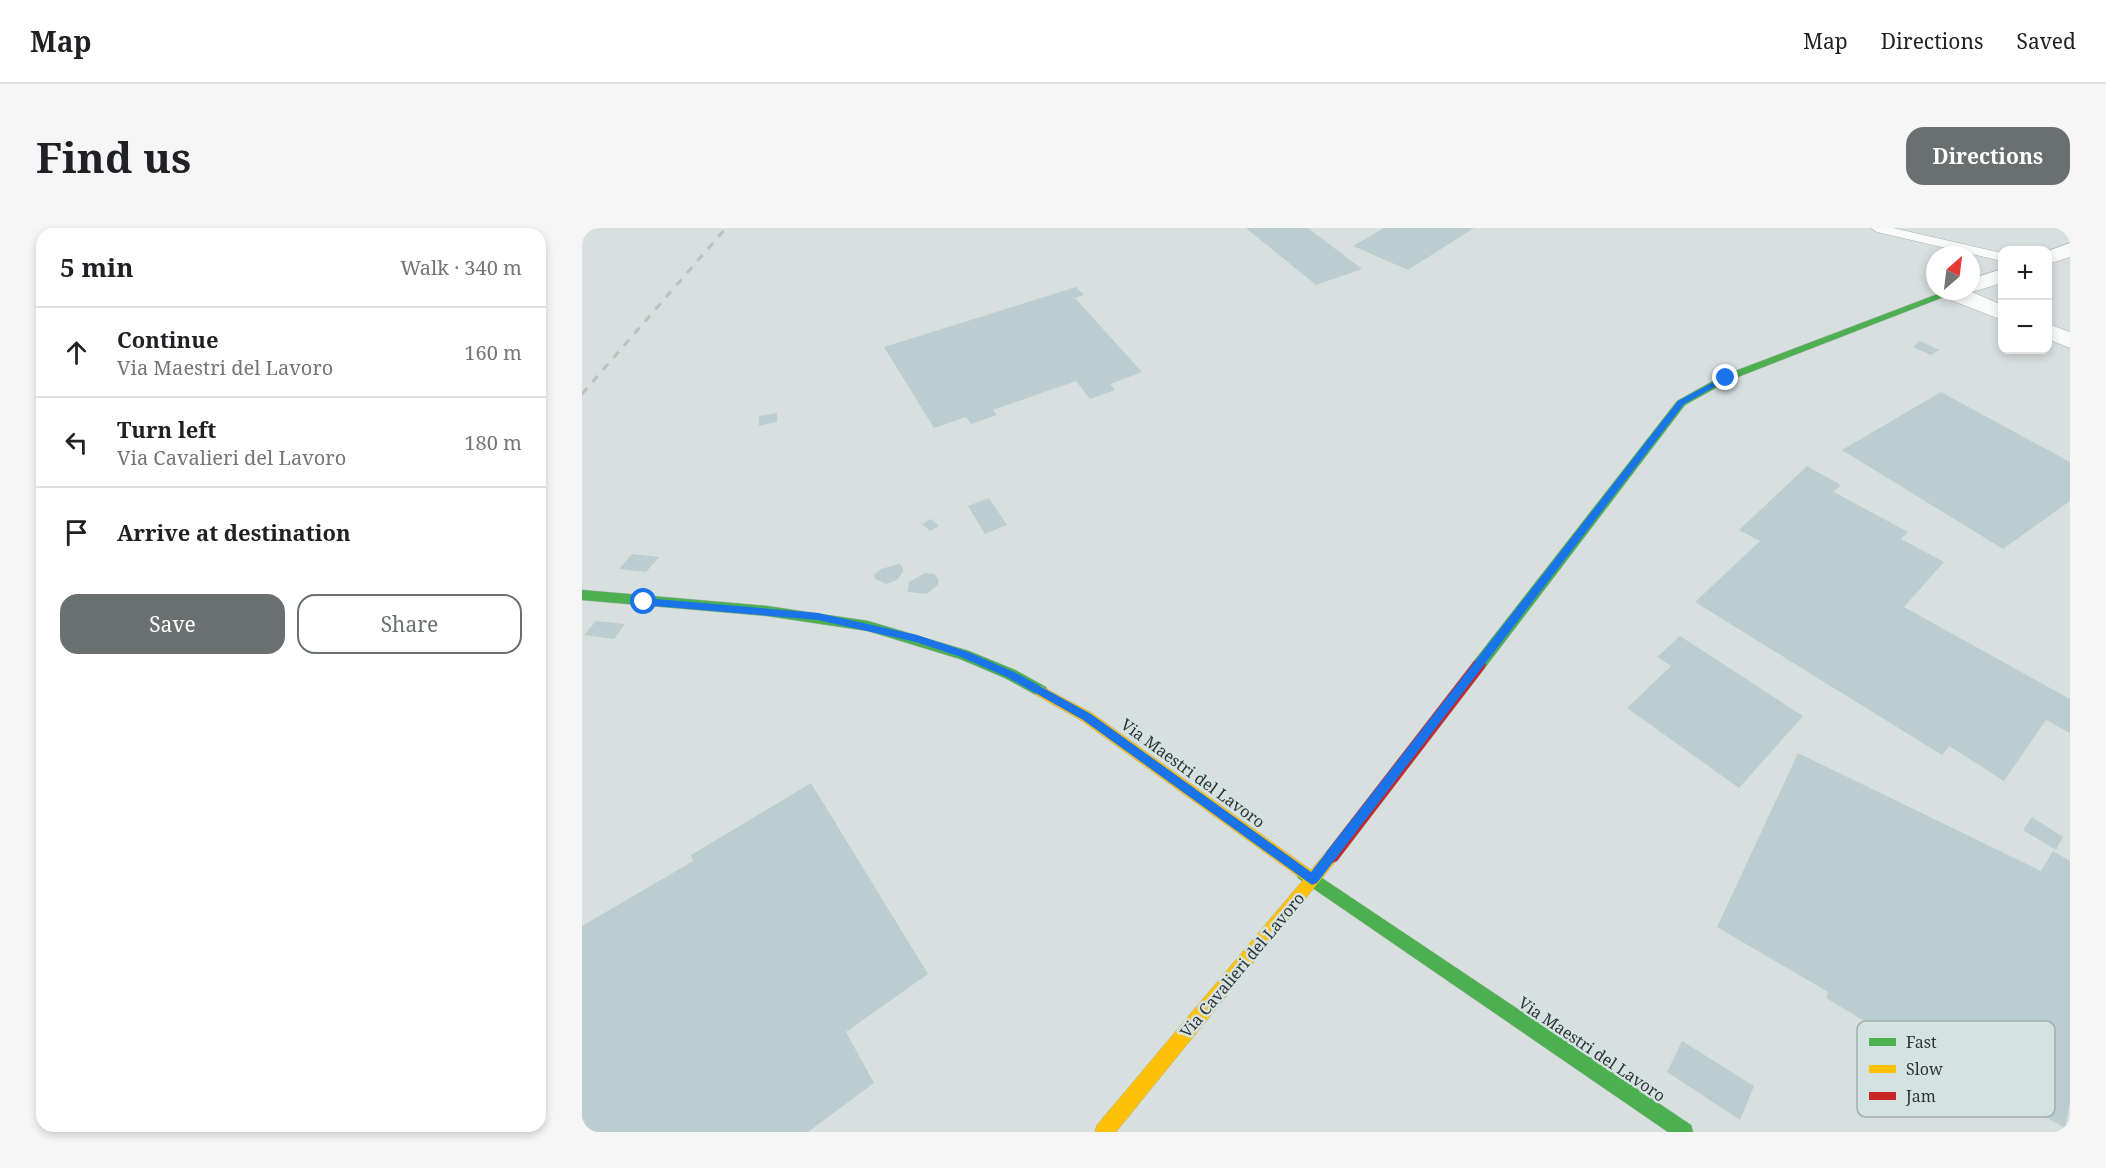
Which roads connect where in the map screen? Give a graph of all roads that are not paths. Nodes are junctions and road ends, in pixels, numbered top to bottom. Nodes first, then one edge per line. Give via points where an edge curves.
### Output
1 (1877, 228) edge
2 (2070, 249) edge
3 (1998, 256) edge
4 (2052, 256) edge
5 (1998, 277) edge
6 (1980, 283) edge
7 (1933, 300) edge
8 (1978, 300) edge
9 (1998, 311) edge
10 (2052, 333) edge
11 (2070, 341) edge
12 (582, 595) edge
13 (1312, 880) junction
14 (1104, 1132) edge
15 (1684, 1132) edge

1 - 3 lane
2 - 4 street
5 - 6 street, Via Cavalieri del Lavoro
7 - 13 street, Via Cavalieri del Lavoro via 1726,378 1681,403
8 - 9 street
10 - 11 street
12 - 13 street, Via Maestri del Lavoro via 818,617 878,628 964,655 1030,684 1087,717
13 - 14 street, Via Cavalieri del Lavoro
13 - 15 street, Via Maestri del Lavoro

